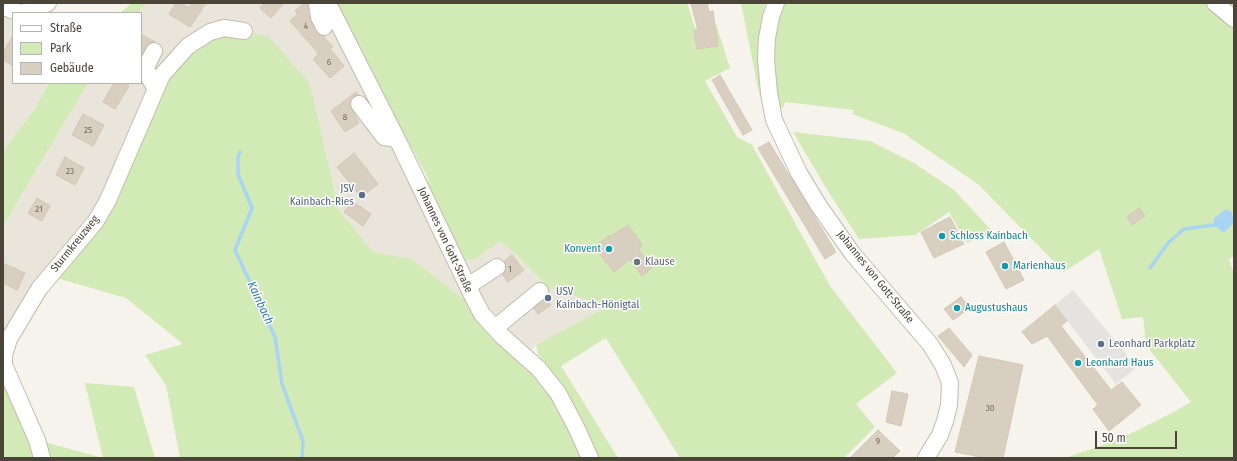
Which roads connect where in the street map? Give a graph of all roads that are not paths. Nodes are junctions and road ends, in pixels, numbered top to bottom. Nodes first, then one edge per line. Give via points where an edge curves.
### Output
1 (48, 3) edge
2 (317, 3) edge
3 (326, 3) edge
4 (776, 3) edge
5 (1216, 3) edge
6 (3, 7) edge
7 (17, 12) edge
8 (24, 12) edge
9 (1234, 19) edge
10 (324, 27) dead end
11 (244, 31) dead end
12 (154, 51) dead end
13 (156, 89) junction
14 (359, 104) dead end
15 (397, 139) junction
16 (497, 267) dead end
17 (468, 286) junction
18 (540, 291) dead end
19 (495, 328) junction
20 (42, 458) edge
21 (590, 458) edge
22 (926, 458) edge

1 - 8 street
2 - 10 street
3 - 15 street, Johannes von Gott-Straße
4 - 22 street, Johannes von Gott-Straße via 768,31 766,59 768,93 774,120 799,173 817,203 852,253 930,344 950,383 945,421
5 - 9 street
6 - 7 street
11 - 13 street, Sturmkreuzweg via 224,28 210,32 188,46 162,75
12 - 13 street via 146,67
13 - 20 street, Sturmkreuzweg via 108,200 96,221 39,289 9,339 4,355 4,365 32,427
14 - 15 street via 384,137
15 - 17 street, Johannes von Gott-Straße
16 - 17 street
17 - 19 street, Johannes von Gott-Straße via 482,314
18 - 19 street
19 - 21 street, Johannes von Gott-Straße via 539,369 558,393

